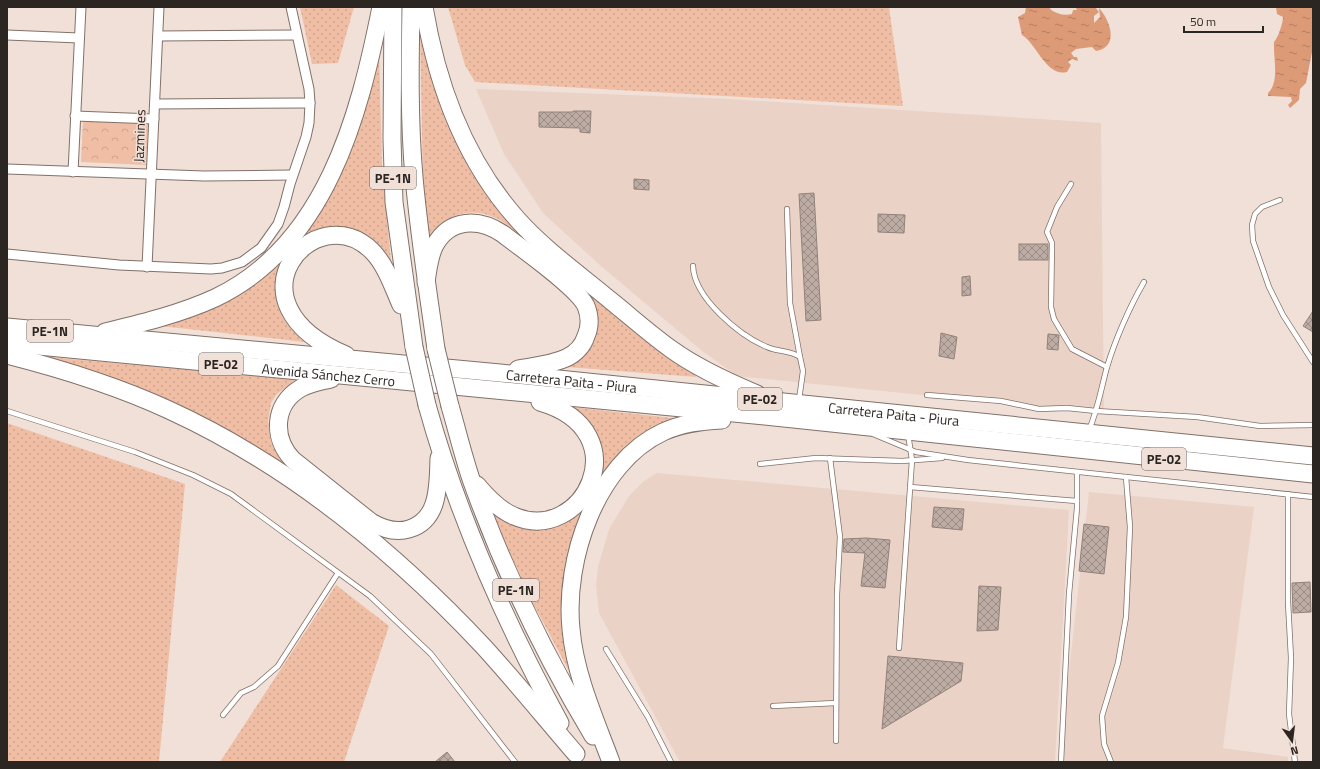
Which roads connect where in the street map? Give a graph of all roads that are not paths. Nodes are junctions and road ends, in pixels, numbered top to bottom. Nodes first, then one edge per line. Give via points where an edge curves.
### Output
1 (81, 7) edge
2 (160, 7) edge
3 (291, 7) edge
4 (381, 7) edge
5 (393, 7) edge
6 (411, 7) edge
7 (424, 7) edge
8 (7, 35) edge
9 (296, 35) junction
10 (158, 36) junction
11 (79, 38) junction
12 (310, 103) junction
13 (155, 104) junction
14 (76, 116) junction
15 (154, 119) junction
16 (7, 169) edge
17 (73, 172) junction
18 (152, 174) junction
19 (292, 175) junction
20 (1071, 184) dead end
21 (1280, 200) dead end
22 (787, 209) dead end
23 (7, 254) edge
24 (693, 266) dead end
25 (148, 267) junction
26 (426, 282) junction
27 (1144, 282) dead end
28 (409, 320) junction
29 (7, 327) edge
30 (93, 335) junction
31 (7, 343) edge
32 (7, 355) edge
33 (800, 357) junction
34 (357, 360) junction
35 (1313, 362) edge
36 (1107, 367) junction
37 (475, 371) joint
38 (500, 373) junction
39 (341, 376) junction
40 (508, 392) junction
41 (927, 395) dead end
42 (772, 400) junction
43 (798, 403) junction
44 (7, 411) edge
45 (1096, 412) junction
46 (765, 416) junction
47 (1313, 425) edge
48 (852, 426) junction
49 (908, 432) junction
50 (1088, 433) junction
51 (439, 450) junction
52 (912, 450) junction
53 (1313, 456) edge
54 (950, 457) junction
55 (830, 458) junction
56 (912, 460) junction
57 (760, 464) dead end
58 (1077, 472) junction
59 (1313, 474) edge
60 (1126, 477) junction
61 (471, 478) junction
62 (910, 487) junction
63 (1288, 494) junction
64 (1313, 496) edge
65 (1077, 501) junction
66 (338, 573) junction
67 (899, 648) dead end
68 (606, 649) dead end
69 (836, 703) junction
70 (773, 706) dead end
71 (223, 715) dead end
72 (836, 741) dead end
73 (579, 758) edge
74 (515, 762) edge
75 (608, 762) edge
76 (612, 762) edge
77 (671, 762) edge
78 (1061, 762) edge
79 (1111, 762) edge
80 (1295, 762) edge

1 - 11 street
2 - 10 street, Jazmines
3 - 9 street
4 - 30 highway via 367,73 347,136 319,199 291,239 257,272 215,298 164,316
5 - 28 highway, PE-1N via 394,202
6 - 26 highway, PE-1N via 410,67 414,177
7 - 42 highway via 440,82 458,126 485,176 519,221 671,350 720,377
8 - 11 street
9 - 10 street
9 - 12 street via 309,88
10 - 13 street, Jazmines
11 - 14 street
12 - 13 street
12 - 19 street via 306,137
13 - 15 street, Jazmines
14 - 15 street
14 - 17 street
15 - 18 street, Jazmines
16 - 17 street
17 - 18 street
18 - 19 street
18 - 25 street, Jazmines
19 - 25 street via 278,224 261,248 242,262 217,269
20 - 36 lane via 1057,207 1047,232 1052,244 1053,257 1050,307 1054,319 1072,349
21 - 35 lane via 1262,207 1255,214 1252,225 1253,241 1269,287
22 - 33 lane via 790,303
23 - 25 street
24 - 33 lane via 695,281 707,300 742,333 768,348 794,353
26 - 38 highway via 438,240 458,225 479,223 503,234 580,297 588,313 589,325 584,342 577,351 559,360
26 - 61 highway, PE-1N, bridge via 436,349
27 - 36 lane via 1132,304
28 - 34 highway via 382,265 369,248 349,238 336,236 306,245 290,263 284,278 284,294 288,308 295,320 309,334 332,349
28 - 51 highway, PE-1N, bridge
29 - 30 highway, Avenida Sánchez Cerro / PE-1N
30 - 34 highway, Avenida Sánchez Cerro / PE-02
31 - 39 highway, Avenida Sánchez Cerro / PE-02
32 - 73 highway via 94,380 169,410 238,447 307,491 371,539 449,611 515,681
33 - 43 lane via 803,371
34 - 37 highway, Avenida Sánchez Cerro / PE-02
36 - 45 lane
37 - 38 highway, Carretera Paita - Piura / PE-02
38 - 42 highway, Carretera Paita - Piura / PE-02
39 - 40 highway, Avenida Sánchez Cerro / PE-02
39 - 51 highway via 295,392 282,409 278,421 278,434 284,450 293,460 371,522 382,528 397,531 412,528 423,522 435,502
40 - 46 highway, Carretera Paita - Piura / PE-02
40 - 61 highway via 552,405 570,414 582,424 594,450 594,466 589,486 583,497 565,513 543,520 528,520 500,508
41 - 45 lane via 1001,401 1040,409 1066,408
42 - 43 highway, Carretera Paita - Piura / PE-02
43 - 50 highway, Carretera Paita - Piura / PE-02
44 - 66 lane via 135,452 193,475 231,494
45 - 47 lane via 1197,417 1260,426
45 - 50 lane
46 - 48 highway, Carretera Paita - Piura / PE-02
46 - 76 highway via 699,422 662,432 627,458 607,483 592,511 574,567 570,596 571,630 577,664 591,710
48 - 49 highway, Carretera Paita - Piura / PE-02
48 - 52 lane
49 - 52 lane
49 - 59 highway, Carretera Paita - Piura / PE-02
50 - 53 highway, Carretera Paita - Piura / PE-02
51 - 73 highway, PE-1N via 496,598 522,654
52 - 54 lane
52 - 56 lane
54 - 56 lane
54 - 58 lane
55 - 56 lane
55 - 57 lane via 793,459
55 - 69 lane via 840,537
56 - 62 lane
58 - 60 lane
58 - 65 lane
60 - 63 lane
60 - 79 lane via 1130,527 1126,617 1118,663 1102,716 1104,744
61 - 75 highway, PE-1N via 515,588 541,644
62 - 65 lane
62 - 67 lane
63 - 64 lane
63 - 80 lane via 1291,658 1289,714
65 - 78 lane via 1069,594
66 - 71 lane via 278,666 254,687 241,693
66 - 74 lane via 370,596 431,654
68 - 77 lane via 648,717
69 - 70 lane
69 - 72 lane

